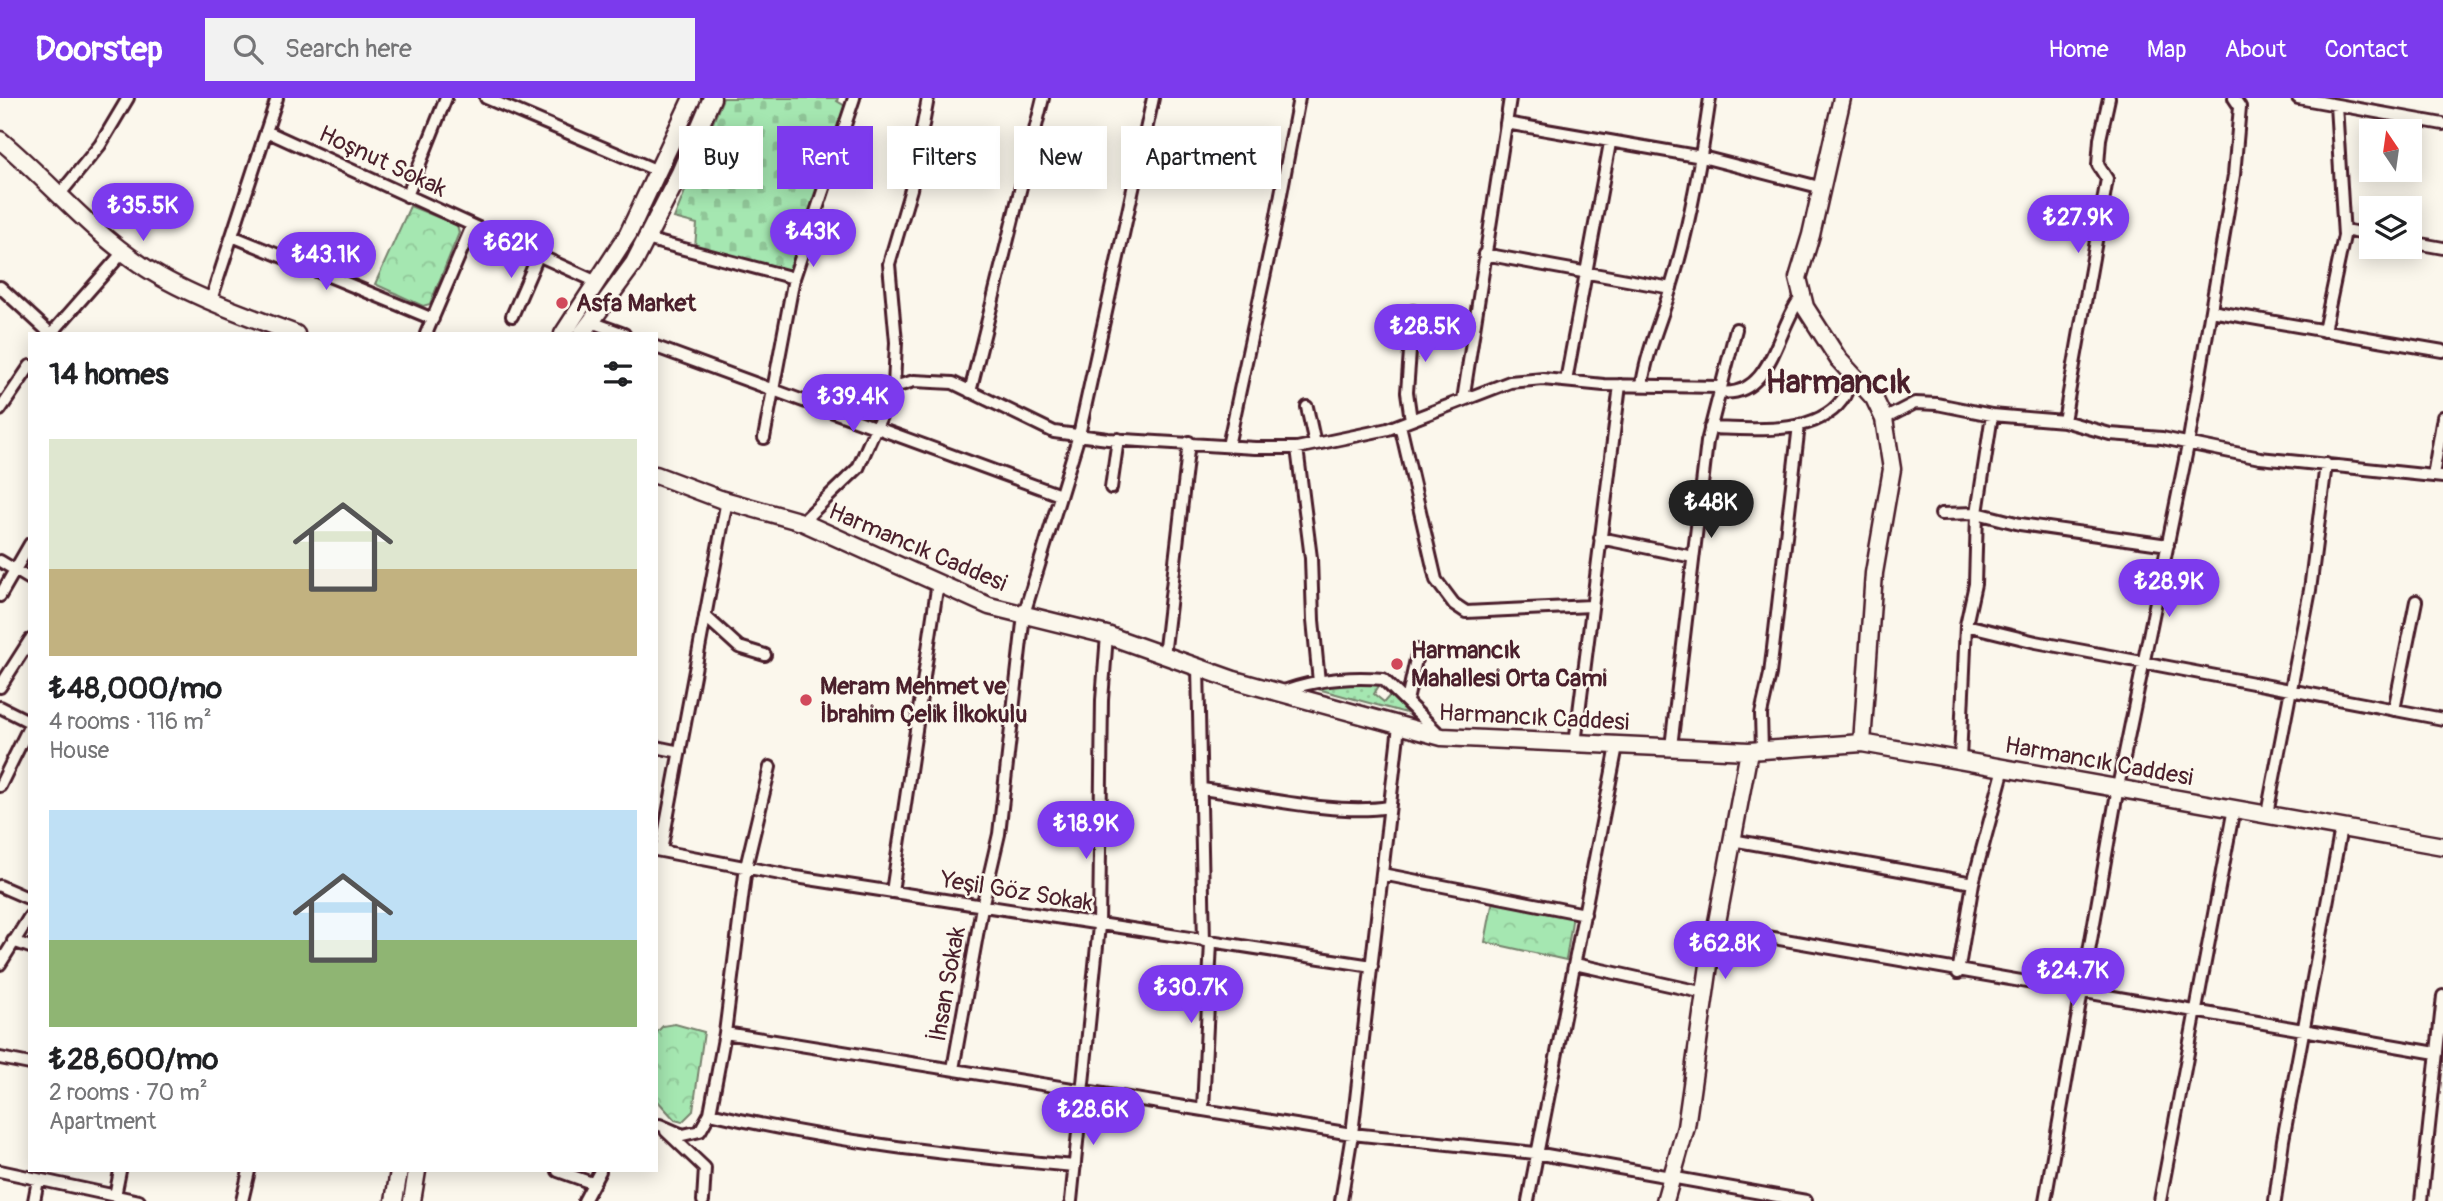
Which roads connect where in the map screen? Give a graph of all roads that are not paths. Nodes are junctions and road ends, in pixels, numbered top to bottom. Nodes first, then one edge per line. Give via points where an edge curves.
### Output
1 (128, 98) edge
2 (277, 98) edge
3 (446, 98) edge
4 (486, 98) edge
5 (692, 98) edge
6 (712, 98) edge
7 (854, 98) edge
8 (928, 98) edge
9 (1043, 98) edge
10 (1153, 98) edge
11 (1299, 98) edge
12 (1510, 98) edge
13 (1710, 98) edge
14 (1842, 98) edge
15 (2109, 98) edge
16 (2234, 98) edge
17 (2298, 98) edge
18 (2336, 105) junction
19 (1506, 123) junction
20 (2443, 124) edge
21 (266, 131) junction
22 (0, 140) edge
23 (1610, 143) junction
24 (1702, 157) junction
25 (658, 171) junction
26 (1823, 188) junction
27 (59, 195) junction
28 (407, 196) junction
29 (472, 226) junction
30 (2344, 230) junction
31 (2359, 233) edge
32 (232, 236) junction
33 (646, 239) junction
34 (2422, 244) edge
35 (2443, 248) edge
36 (124, 251) junction
37 (1484, 254) junction
38 (538, 256) junction
39 (1585, 274) junction
40 (794, 278) junction
41 (597, 282) junction
42 (0, 286) edge
43 (1671, 288) junction
44 (1802, 296) junction
45 (211, 300) junction
46 (1413, 311) dead end
47 (2211, 312) junction
48 (512, 317) dead end
49 (433, 319) junction
50 (587, 328) edge
51 (1736, 329) dead end
52 (2324, 331) junction
53 (49, 332) edge
54 (53, 332) edge
55 (291, 332) edge
56 (427, 332) edge
57 (564, 332) edge
58 (612, 332) edge
59 (658, 348) edge
60 (2443, 351) edge
61 (28, 369) edge
62 (1852, 374) junction
63 (1566, 381) junction
64 (1620, 385) junction
65 (1642, 385) junction
66 (894, 387) junction
67 (1719, 389) junction
68 (970, 391) junction
69 (773, 392) junction
70 (1463, 400) junction
71 (1307, 407) dead end
72 (0, 410) edge
73 (1992, 415) junction
74 (2443, 417) edge
75 (1884, 419) junction
76 (1411, 420) junction
77 (2064, 421) junction
78 (1400, 425) junction
79 (1799, 425) junction
80 (878, 426) junction
81 (1710, 428) junction
82 (1079, 435) junction
83 (764, 438) dead end
84 (1118, 439) junction
85 (1189, 442) junction
86 (1315, 444) junction
87 (2188, 445) junction
88 (1228, 446) junction
89 (1297, 447) junction
90 (2326, 464) junction
91 (658, 476) edge
92 (2438, 476) edge
93 (1111, 488) dead end
94 (1060, 495) junction
95 (727, 500) junction
96 (1977, 513) junction
97 (1941, 514) dead end
98 (802, 522) junction
99 (1600, 538) junction
100 (2168, 545) junction
101 (28, 547) edge
102 (1693, 557) junction
103 (0, 561) edge
104 (15, 570) junction
105 (28, 578) edge
106 (938, 582) junction
107 (0, 596) edge
108 (2416, 601) dead end
109 (1591, 606) junction
110 (1024, 614) junction
111 (705, 616) junction
112 (1966, 625) junction
113 (1107, 635) junction
114 (28, 643) edge
115 (1418, 650) dead end
116 (765, 655) dead end
117 (1164, 656) junction
118 (2144, 662) junction
119 (1198, 667) junction
120 (1320, 682) junction
121 (0, 687) edge
122 (2291, 691) junction
123 (1279, 693) junction
124 (1408, 701) junction
125 (0, 707) edge
126 (2394, 710) junction
127 (2443, 719) edge
128 (28, 722) edge
129 (1399, 726) junction
130 (28, 727) edge
131 (1442, 737) junction
132 (1862, 743) junction
133 (1574, 744) junction
134 (1617, 746) junction
135 (658, 747) edge
136 (1671, 747) junction
137 (1755, 751) junction
138 (680, 752) junction
139 (1960, 760) junction
140 (771, 767) dead end
141 (2004, 768) junction
142 (0, 786) edge
143 (2118, 787) junction
144 (1202, 789) junction
145 (1389, 807) junction
146 (2234, 808) junction
147 (2267, 814) junction
148 (2342, 828) junction
149 (1732, 840) junction
150 (2443, 846) edge
151 (659, 851) edge
152 (746, 867) junction
153 (1382, 874) junction
154 (1973, 883) junction
155 (0, 886) edge
156 (892, 892) junction
157 (28, 898) edge
158 (982, 907) junction
159 (1585, 914) junction
160 (28, 919) edge
161 (1100, 926) junction
162 (1716, 928) junction
163 (13, 941) junction
164 (1207, 941) junction
165 (28, 946) edge
166 (0, 964) edge
167 (1575, 964) junction
168 (1371, 965) junction
169 (1958, 972) junction
170 (1705, 993) junction
171 (2082, 994) junction
172 (2443, 996) edge
173 (2196, 1012) junction
174 (2303, 1030) junction
175 (725, 1034) junction
176 (2436, 1053) junction
177 (0, 1058) edge
178 (28, 1064) edge
179 (953, 1069) junction
180 (1084, 1090) junction
181 (1203, 1109) junction
182 (710, 1113) junction
183 (658, 1124) edge
184 (1353, 1135) junction
185 (1535, 1153) junction
186 (1075, 1166) junction
187 (0, 1171) edge
188 (120, 1172) edge
189 (249, 1172) edge
190 (399, 1172) edge
191 (417, 1172) edge
192 (561, 1172) edge
193 (599, 1172) edge
194 (1672, 1178) junction
195 (38, 1180) junction
196 (592, 1183) junction
197 (122, 1198) edge
198 (34, 1201) edge
199 (139, 1201) edge
200 (242, 1201) edge
201 (394, 1201) edge
202 (412, 1201) edge
203 (584, 1201) edge
204 (703, 1201) edge
205 (1071, 1201) edge
206 (1341, 1201) edge
207 (1528, 1201) edge
208 (1665, 1201) edge
209 (1801, 1201) edge
210 (2046, 1201) edge
211 (2160, 1201) edge
212 (2275, 1201) edge
213 (2421, 1201) edge

1 - 27 street via 100,145
2 - 21 street
3 - 28 street
4 - 25 street
5 - 25 street
6 - 33 street
7 - 40 street
8 - 66 street via 911,189 889,264 896,342
9 - 68 street
10 - 82 street, İhsan Sokak
11 - 88 street
12 - 19 street
13 - 24 street
14 - 26 street
15 - 77 street via 2098,165 2107,179
16 - 47 street via 2240,107 2234,176
17 - 18 street
18 - 20 street
18 - 30 street
19 - 23 street
19 - 37 street
21 - 28 street, Hoşnut Sokak
21 - 32 street
22 - 27 street
23 - 24 street
23 - 39 street
24 - 26 street
24 - 43 street
25 - 41 street via 628,233
26 - 44 street via 1798,278
27 - 36 street
28 - 29 street, Hoşnut Sokak
29 - 38 street, Hoşnut Sokak
29 - 49 street
30 - 31 street
30 - 52 street
32 - 45 street
32 - 49 street
33 - 40 street
33 - 50 street
34 - 35 street
36 - 45 street via 141,265
36 - 54 street
37 - 39 street
37 - 70 street
38 - 41 street, Hoşnut Sokak
38 - 48 street
39 - 43 street
39 - 63 street
40 - 69 street
41 - 57 street
42 - 53 street
43 - 65 street via 1647,352
44 - 62 street
44 - 67 street via 1764,373 1730,394
45 - 55 street
46 - 76 street via 1408,392
47 - 52 street
47 - 87 street
49 - 56 street
50 - 58 street
51 - 67 street
52 - 60 street
59 - 69 street
61 - 72 street
62 - 75 street via 1874,398
62 - 79 street via 1842,401
63 - 64 street
63 - 70 street via 1510,382
64 - 65 street
64 - 99 street
65 - 67 street
66 - 68 street via 915,381 953,383
66 - 80 street
67 - 81 street
68 - 82 street via 1054,432
69 - 80 street
69 - 83 street
70 - 76 street
71 - 86 street
73 - 75 street via 1915,403
73 - 77 street
73 - 96 street
74 - 92 street
75 - 132 street via 1892,469 1874,573
76 - 78 street
77 - 87 street
78 - 86 street
78 - 109 street via 1436,580 1454,604 1466,612
79 - 81 street
79 - 137 street via 1770,674
80 - 94 street
80 - 98 street via 858,468
81 - 102 street
82 - 84 street
82 - 94 street, İhsan Sokak
84 - 85 street
84 - 93 street
85 - 88 street
85 - 117 street
86 - 89 street
87 - 90 street
87 - 100 street
88 - 89 street
89 - 120 street
90 - 92 street
90 - 122 street
91 - 95 street, Harmancık Caddesi
94 - 110 street, İhsan Sokak
95 - 98 street, Harmancık Caddesi
95 - 111 street
96 - 97 street
96 - 100 street via 2020,524
96 - 112 street via 1975,584
98 - 106 street, Harmancık Caddesi
99 - 102 street
99 - 109 street
100 - 118 street
101 - 104 street
102 - 136 street
103 - 104 street
104 - 105 street
104 - 107 street
106 - 110 street, Harmancık Caddesi via 989,606
106 - 156 street
108 - 126 street
109 - 133 street
110 - 113 street, Harmancık Caddesi
110 - 158 street, İhsan Sokak via 999,834
111 - 116 street via 739,647
111 - 138 street
112 - 118 street
112 - 139 street
113 - 117 street, Harmancık Caddesi
113 - 161 street
114 - 121 street
115 - 124 street
117 - 119 street, Harmancık Caddesi
118 - 122 street
118 - 143 street
119 - 123 street, Harmancık Caddesi
119 - 144 street
120 - 123 street
120 - 124 street via 1353,676 1383,679
122 - 126 street
122 - 147 street
123 - 129 street, Harmancık Caddesi
124 - 131 street
125 - 128 street
126 - 127 street
129 - 131 street, Harmancık Caddesi
129 - 145 street
130 - 142 street
131 - 133 street, Harmancık Caddesi
132 - 137 street, Harmancık Caddesi
132 - 139 street, Harmancık Caddesi
133 - 134 street, Harmancık Caddesi
134 - 136 street, Harmancık Caddesi
134 - 159 street
135 - 138 street
136 - 137 street, Harmancık Caddesi
137 - 149 street
138 - 151 street
139 - 141 street, Harmancık Caddesi
140 - 152 street
141 - 143 street, Harmancık Caddesi
141 - 154 street
143 - 146 street, Harmancık Caddesi
143 - 171 street
144 - 145 street via 1369,811
144 - 164 street
145 - 153 street
146 - 147 street, Harmancık Caddesi
146 - 173 street
147 - 148 street, Harmancık Caddesi
148 - 150 street, Harmancık Caddesi
148 - 174 street
149 - 154 street
149 - 162 street
151 - 152 street, Yeşil Göz Sokak
152 - 156 street, Yeşil Göz Sokak
152 - 175 street
153 - 159 street
153 - 168 street
154 - 169 street
155 - 157 street
156 - 158 street, Yeşil Göz Sokak
158 - 161 street, Yeşil Göz Sokak
158 - 179 street, İhsan Sokak
159 - 167 street
160 - 163 street
161 - 164 street, Yeşil Göz Sokak
161 - 180 street
162 - 169 street
162 - 170 street
163 - 165 street
163 - 166 street
164 - 168 street, Yeşil Göz Sokak
164 - 181 street
167 - 170 street
167 - 185 street
168 - 184 street
169 - 171 street
170 - 194 street via 1686,1127
171 - 173 street
171 - 210 street
172 - 176 street
173 - 174 street
173 - 211 street
174 - 176 street
174 - 212 street
175 - 179 street
175 - 182 street
176 - 213 street
177 - 178 street
179 - 180 street
180 - 181 street
180 - 186 street
181 - 184 street
182 - 183 street via 700,1130 683,1135
182 - 186 street via 827,1139
183 - 204 street via 705,1168
184 - 185 street
184 - 206 street
185 - 194 street
185 - 207 street
186 - 205 street
187 - 195 street
188 - 197 street
189 - 200 street
190 - 201 street
191 - 202 street
192 - 196 street
193 - 196 street
194 - 208 street
194 - 209 street
195 - 197 street
195 - 198 street
196 - 203 street
197 - 199 street

